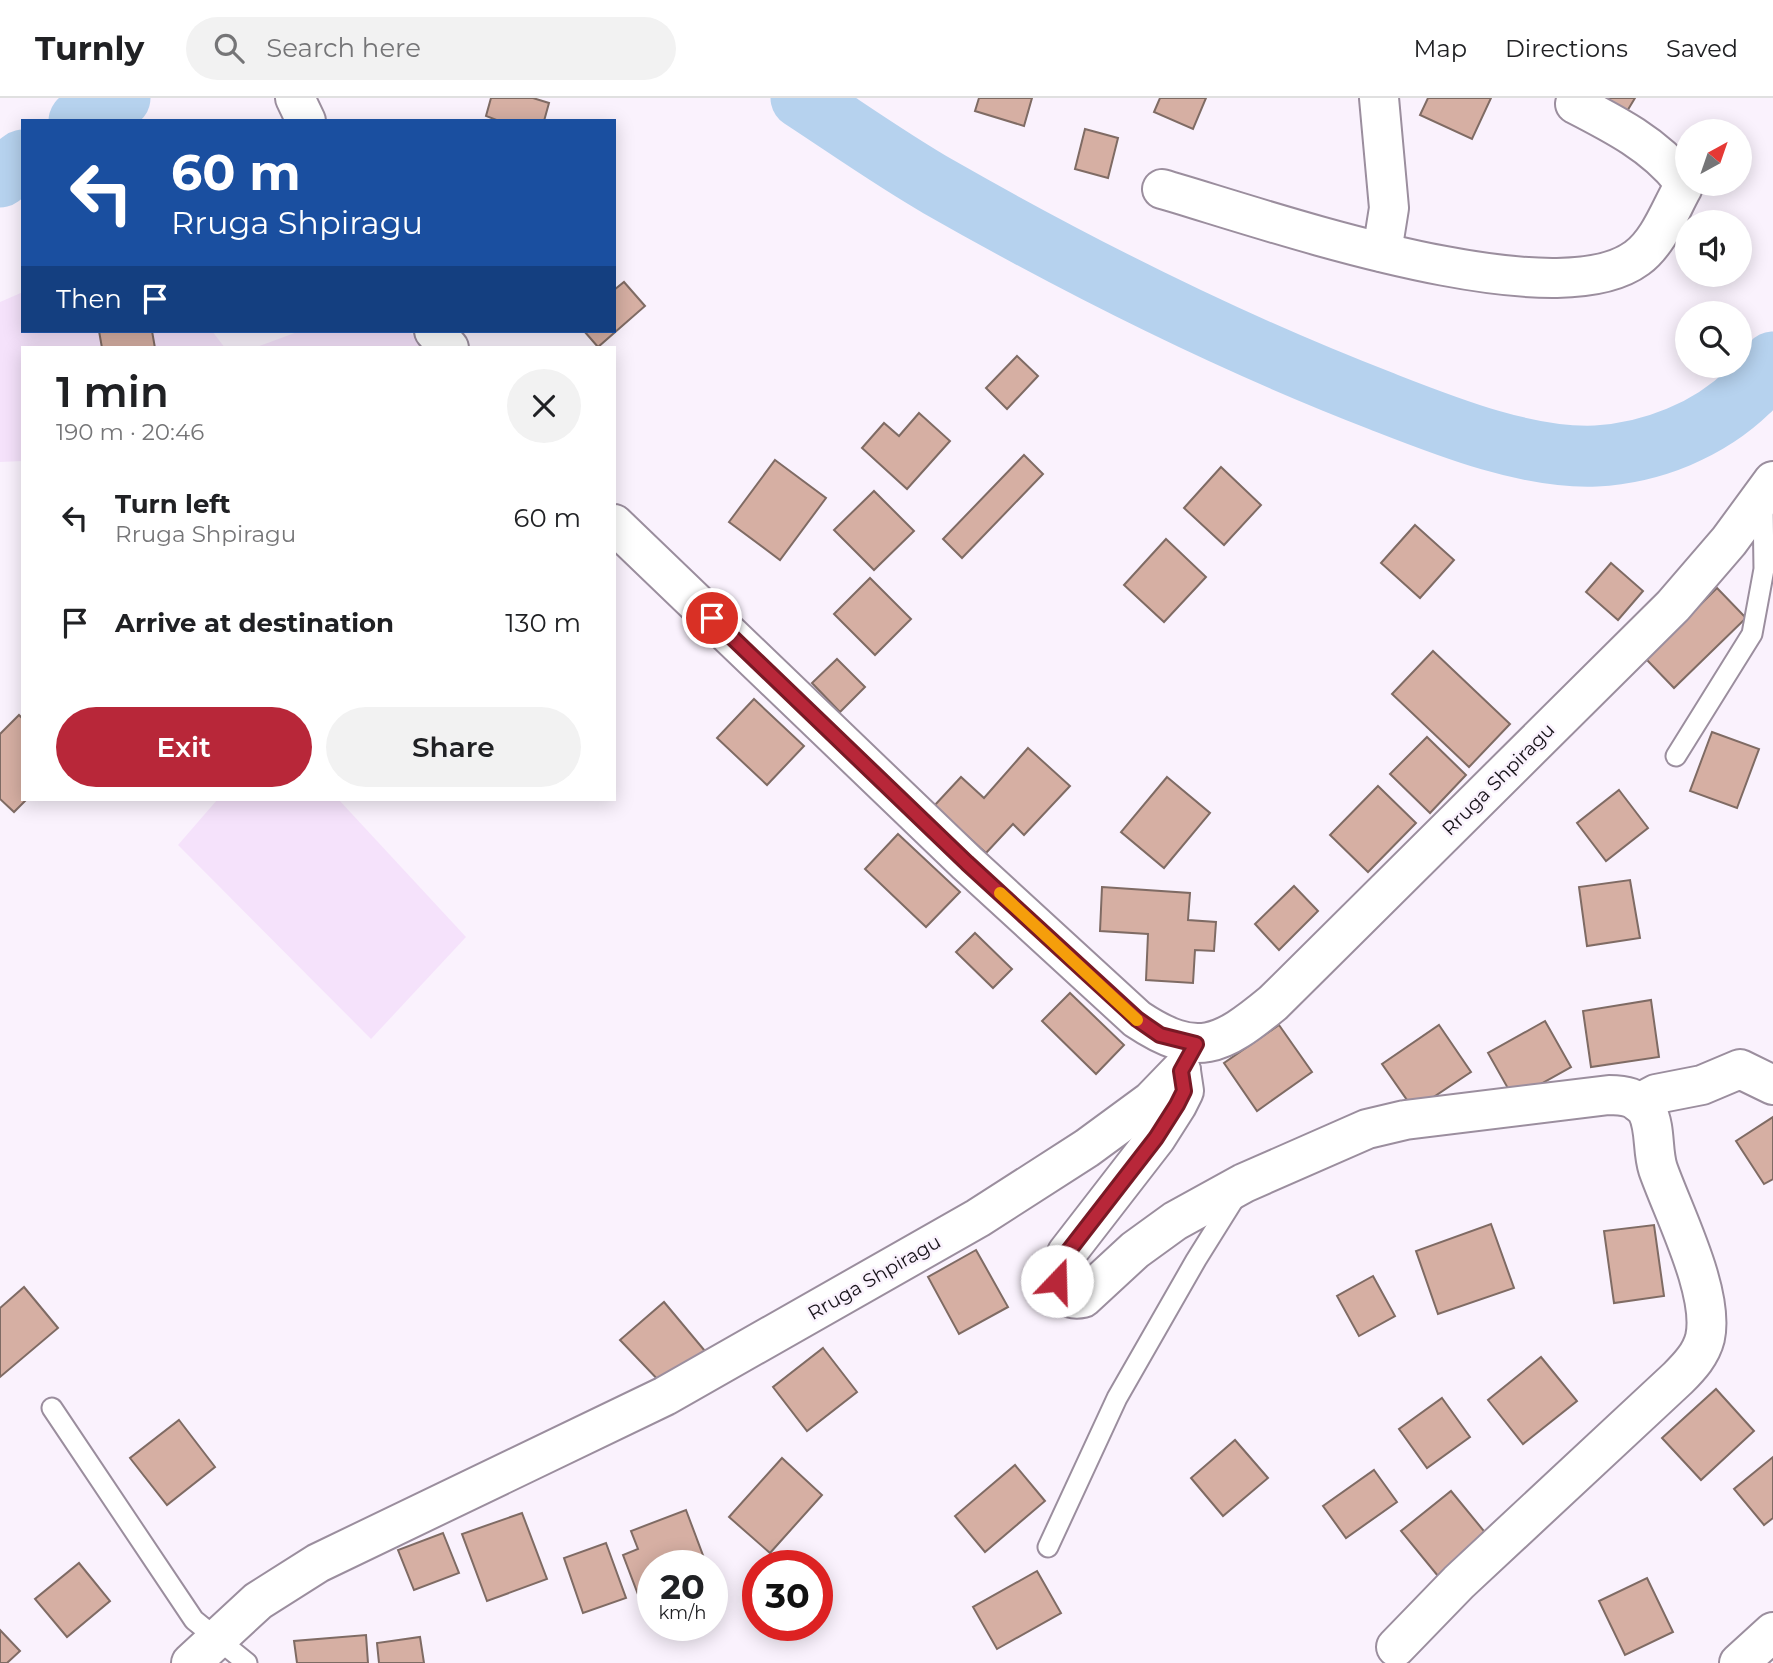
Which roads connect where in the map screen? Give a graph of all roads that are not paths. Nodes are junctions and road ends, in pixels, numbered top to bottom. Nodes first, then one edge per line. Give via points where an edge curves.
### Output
1 (295, 98) edge
2 (1379, 98) edge
3 (1575, 104) dead end
4 (305, 119) edge
5 (1162, 189) dead end
6 (1382, 252) junction
7 (1768, 487) edge
8 (616, 526) edge
9 (1676, 756) dead end
10 (1189, 1058) junction
11 (1773, 1084) edge
12 (1639, 1103) junction
13 (1244, 1183) junction
14 (52, 1408) dead end
15 (1048, 1547) dead end
16 (1396, 1647) dead end
17 (203, 1651) edge
18 (247, 1663) edge

1 - 4 street
2 - 6 street via 1389,208
3 - 6 street via 1651,149 1682,180 1683,187 1652,243 1637,259 1592,274 1513,277
5 - 6 street
7 - 9 lane via 1764,569 1752,634
7 - 10 street, Rruga Shpiragu via 1673,606 1273,1003
8 - 10 street, Rruga Shpiragu via 967,863 1137,1019
10 - 13 street via 1177,1105 1067,1253 1059,1273 1060,1289 1067,1297 1083,1298 1157,1233
10 - 17 street, Rruga Shpiragu via 1151,1101 978,1217 665,1396 318,1563 258,1601
11 - 12 street via 1740,1069
12 - 13 street via 1622,1095 1601,1096 1388,1124 1348,1136
12 - 16 street via 1650,1121 1653,1154 1703,1297 1706,1322 1700,1351 1678,1378 1459,1582
13 - 15 lane via 1117,1398
14 - 17 lane via 194,1620
17 - 18 lane

